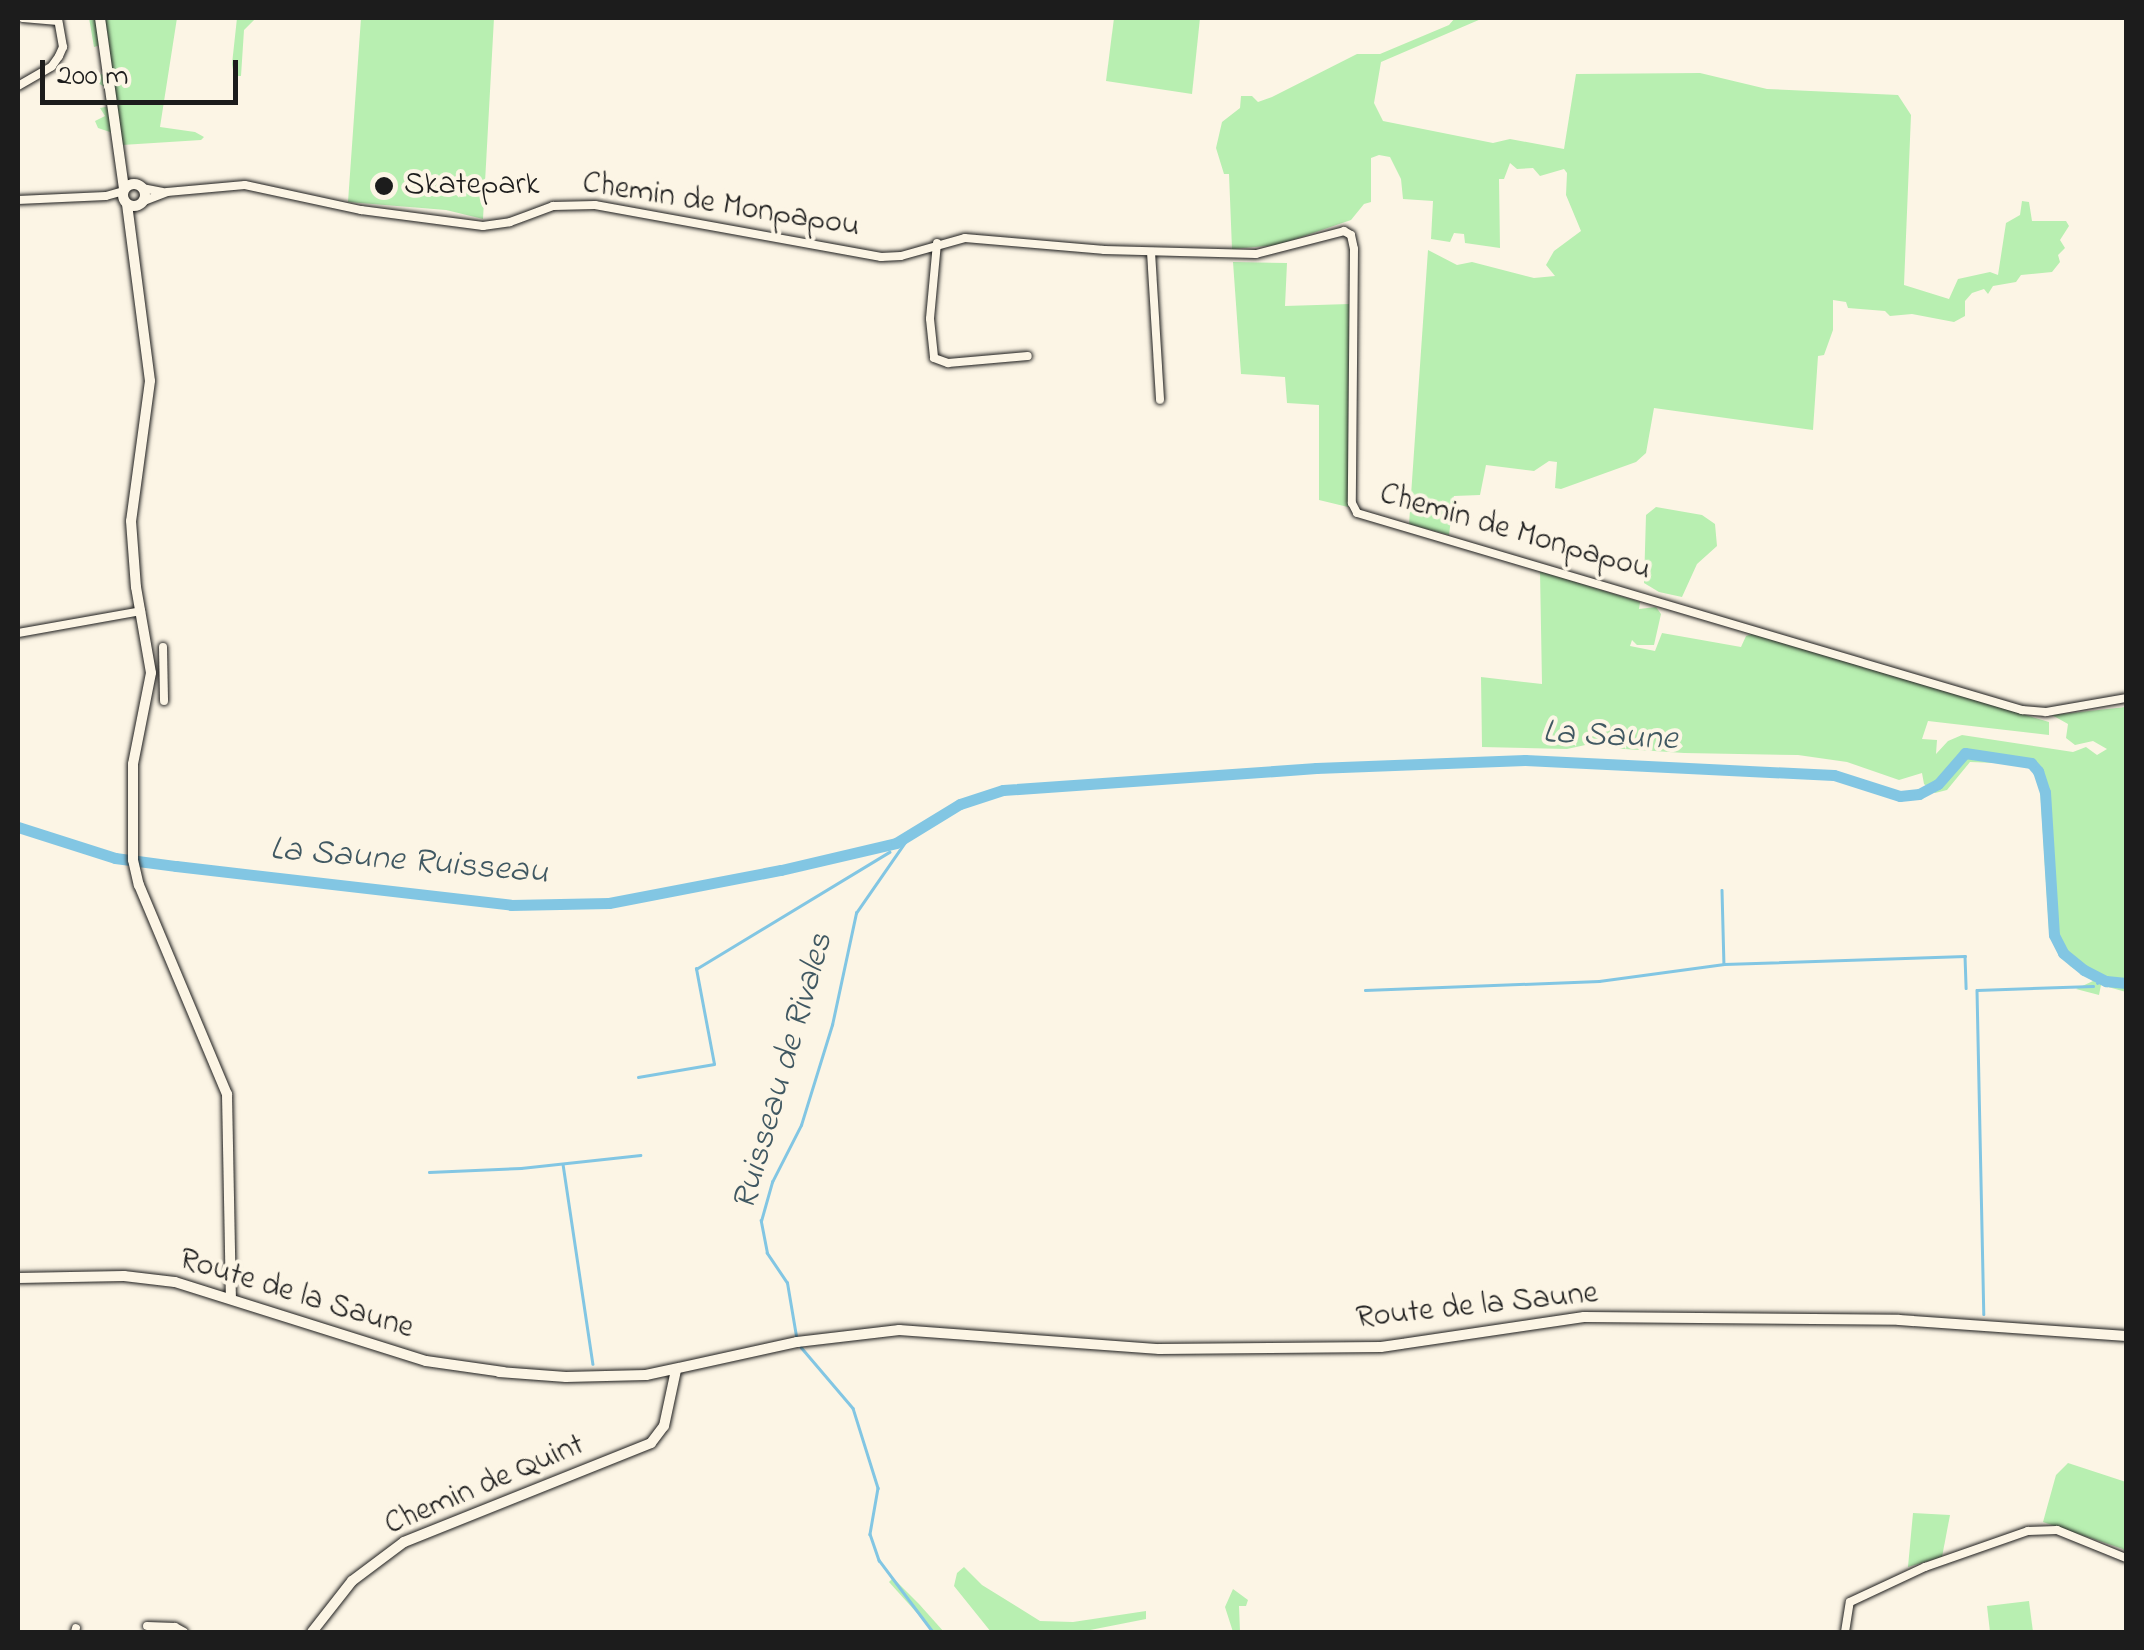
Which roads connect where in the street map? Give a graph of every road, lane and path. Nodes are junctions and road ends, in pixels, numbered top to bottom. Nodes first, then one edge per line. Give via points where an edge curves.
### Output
1 (23, 18) edge
2 (100, 18) edge
3 (58, 19) edge
4 (18, 86) edge
5 (132, 195) junction
6 (18, 200) edge
7 (937, 243) junction
8 (1151, 252) junction
9 (1028, 356) dead end
10 (1160, 400) dead end
11 (142, 611) junction
12 (18, 633) edge
13 (163, 647) dead end
14 (151, 673) junction
15 (164, 673) junction
16 (2126, 698) edge
17 (164, 701) dead end
18 (230, 1262) junction
19 (18, 1278) edge
20 (216, 1292) junction
21 (231, 1298) junction
22 (2126, 1336) edge
23 (670, 1369) junction
24 (2126, 1558) edge
25 (147, 1626) dead end
26 (184, 1632) edge
27 (312, 1632) edge
28 (1845, 1632) edge

1 - 3 street
2 - 5 street
3 - 4 street via 59,56
5 - 6 street, Chemin de Monpapou
5 - 7 street, Chemin de Monpapou via 256,186 484,226 553,206 595,205 881,257
5 - 11 street via 149,357 131,521
7 - 8 street, Chemin de Monpapou via 988,238
7 - 9 street via 934,358 948,363
8 - 10 street
8 - 16 street, Chemin de Monpapou via 1256,254 1330,232 1351,236 1352,503 1360,514 2022,710
11 - 12 street
11 - 14 street
13 - 15 street
14 - 15 street
14 - 18 street via 133,764 135,871 228,1101
15 - 17 street
18 - 20 street
18 - 21 street
19 - 20 street, Route de la Saune via 138,1276
20 - 21 street, Route de la Saune
21 - 23 street, Route de la Saune via 426,1361 595,1378
22 - 23 street, Route de la Saune via 1900,1320 1597,1317 1368,1347 1138,1349 933,1330 853,1334
23 - 27 street, Chemin de Quint via 664,1426 651,1443 404,1542 352,1581
24 - 28 street via 2057,1530 2035,1529 1925,1567 1848,1604
25 - 26 street

